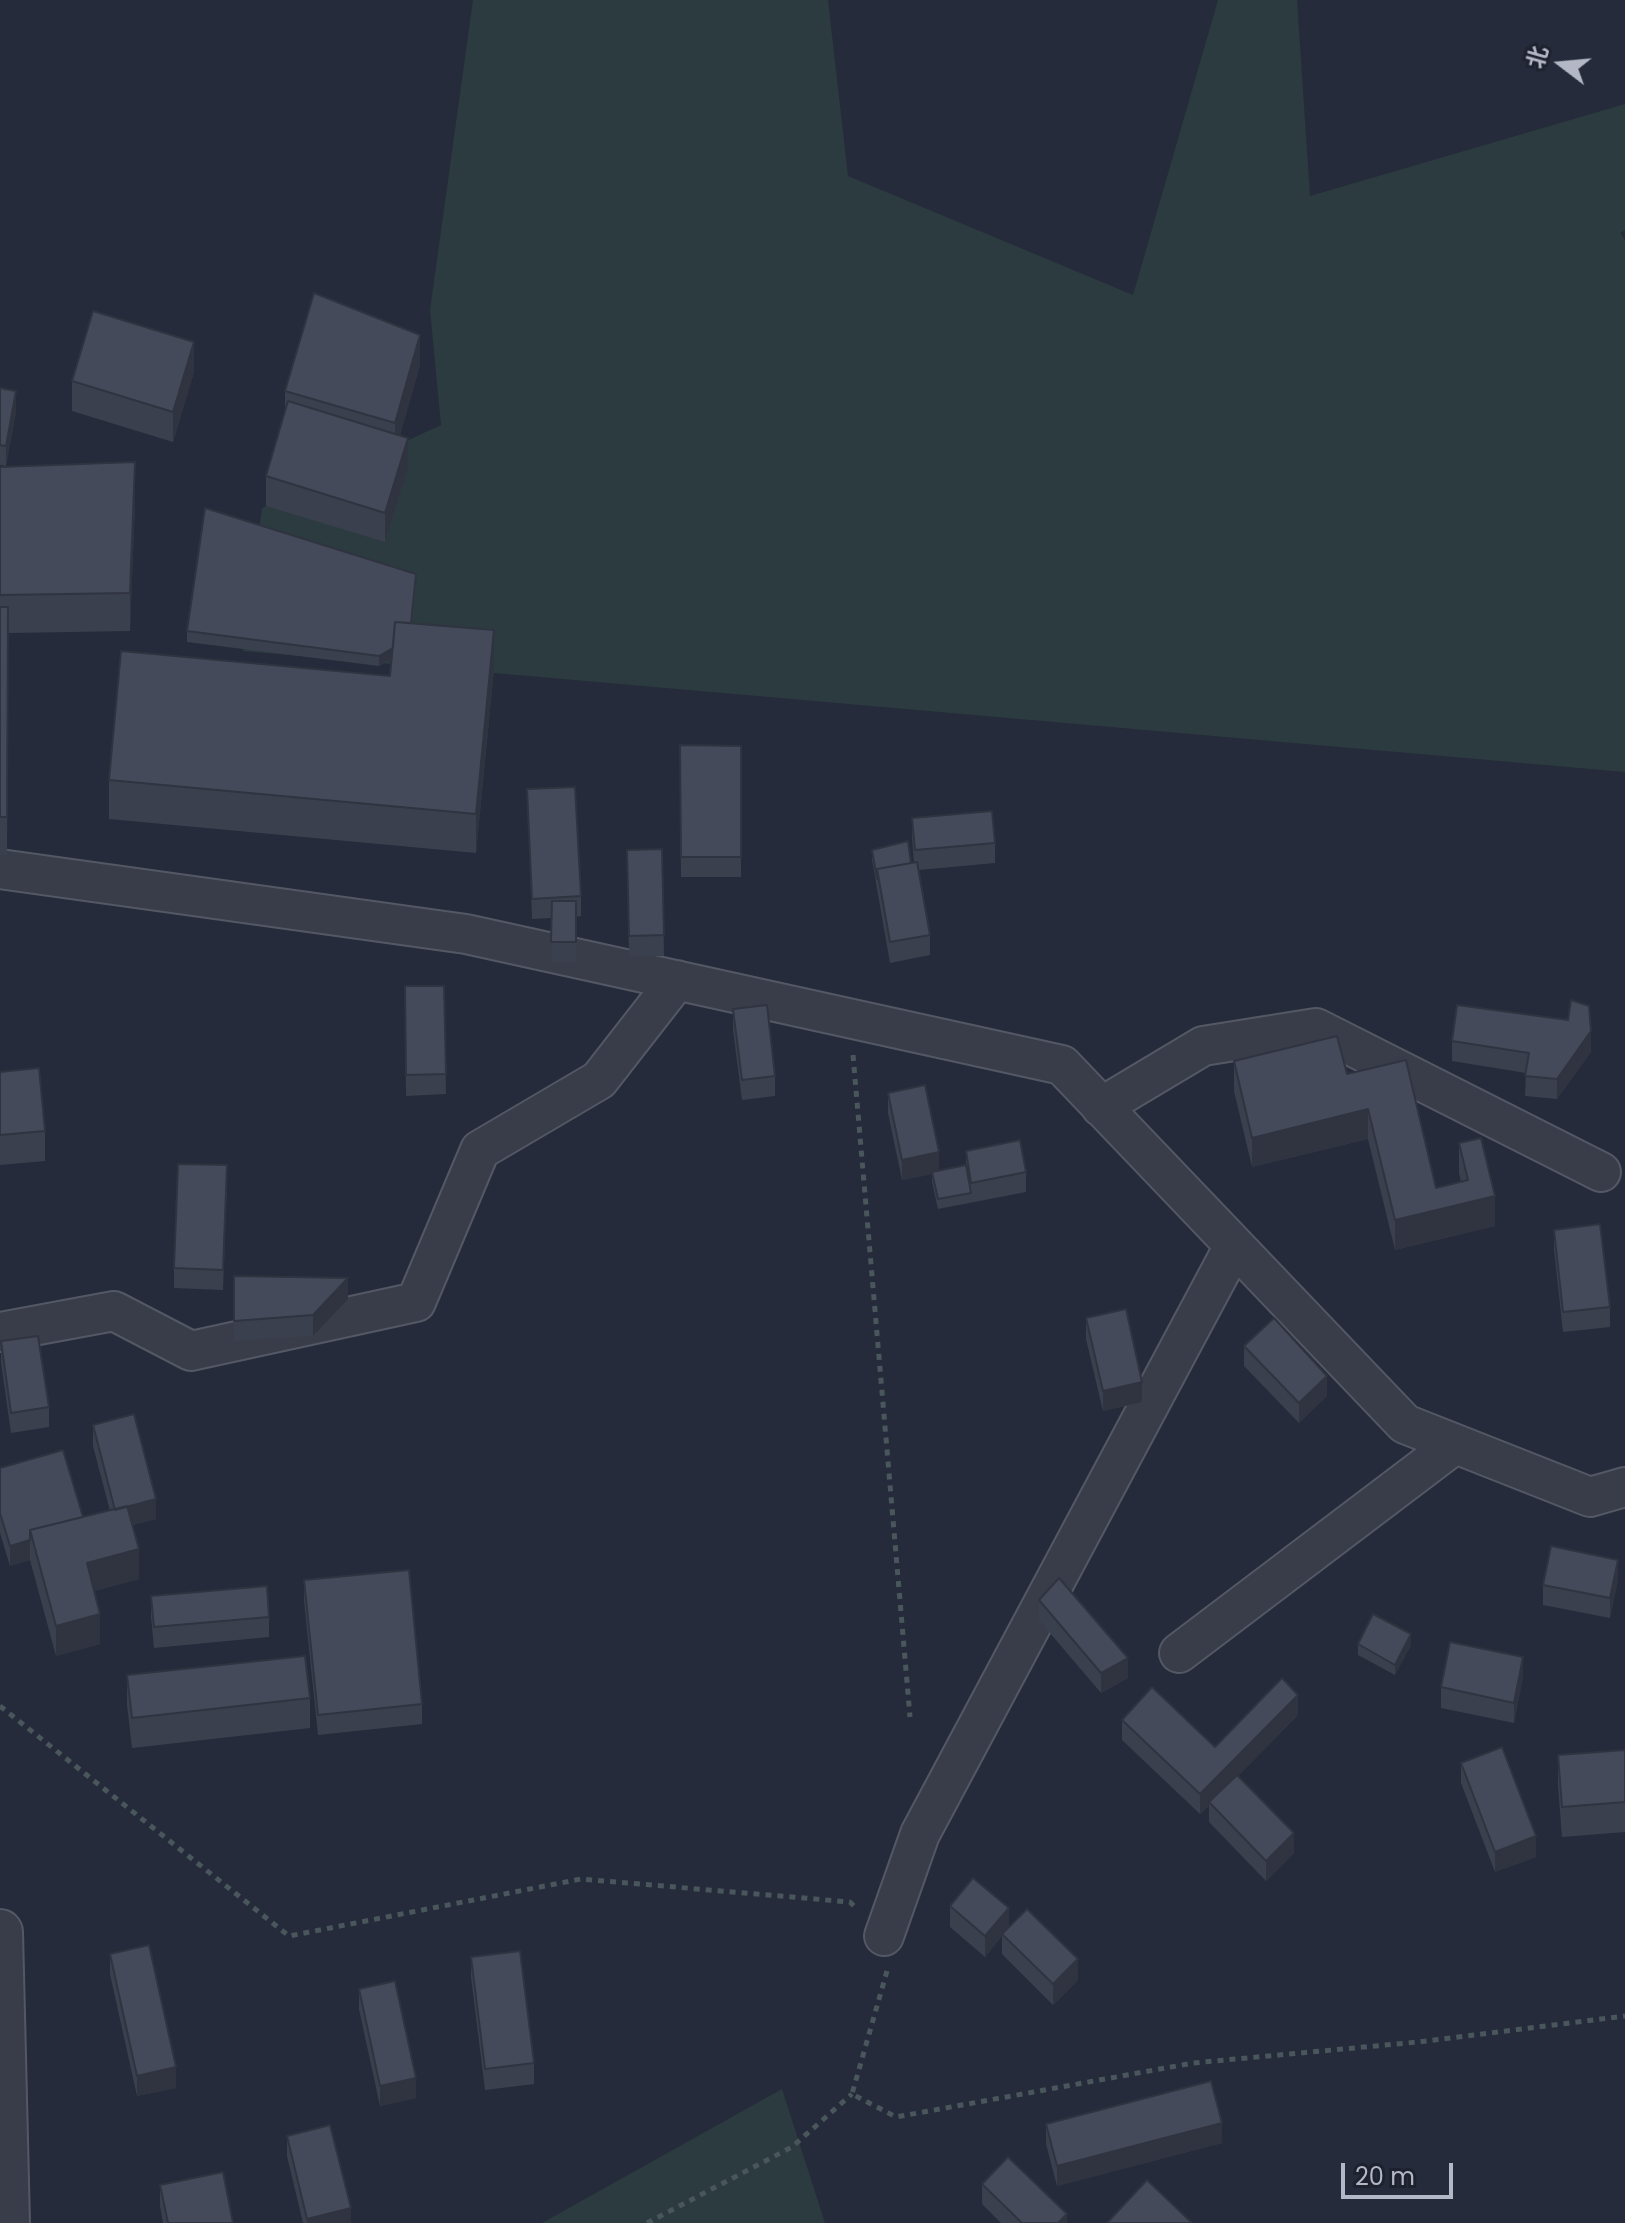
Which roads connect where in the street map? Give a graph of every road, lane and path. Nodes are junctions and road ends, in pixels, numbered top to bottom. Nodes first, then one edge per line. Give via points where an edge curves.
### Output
1 (0, 869) edge
2 (677, 980) junction
3 (850, 1019) junction
4 (1101, 1107) junction
5 (1601, 1172) dead end
6 (1234, 1246) junction
7 (0, 1332) edge
8 (1455, 1444) junction
9 (1625, 1487) edge
10 (1179, 1653) dead end
11 (0, 1706) edge
12 (910, 1717) dead end
13 (0, 1932) edge
14 (884, 1936) junction
15 (1625, 2016) edge
16 (852, 2094) junction
17 (7, 2223) edge
18 (647, 2223) edge

1 - 2 street via 466,934
2 - 3 street
2 - 7 street via 599,1080 480,1150 416,1302 191,1351 114,1311
3 - 4 street via 1062,1065
3 - 12 path
4 - 5 street via 1203,1046 1316,1028
4 - 6 street
6 - 8 street via 1405,1424
6 - 14 street via 920,1834
8 - 9 street via 1590,1497
8 - 10 street
11 - 14 path via 289,1936 581,1879 850,1902
13 - 17 street
14 - 16 path via 894,1946
15 - 16 path via 1193,2063 896,2117
16 - 18 path via 792,2147

